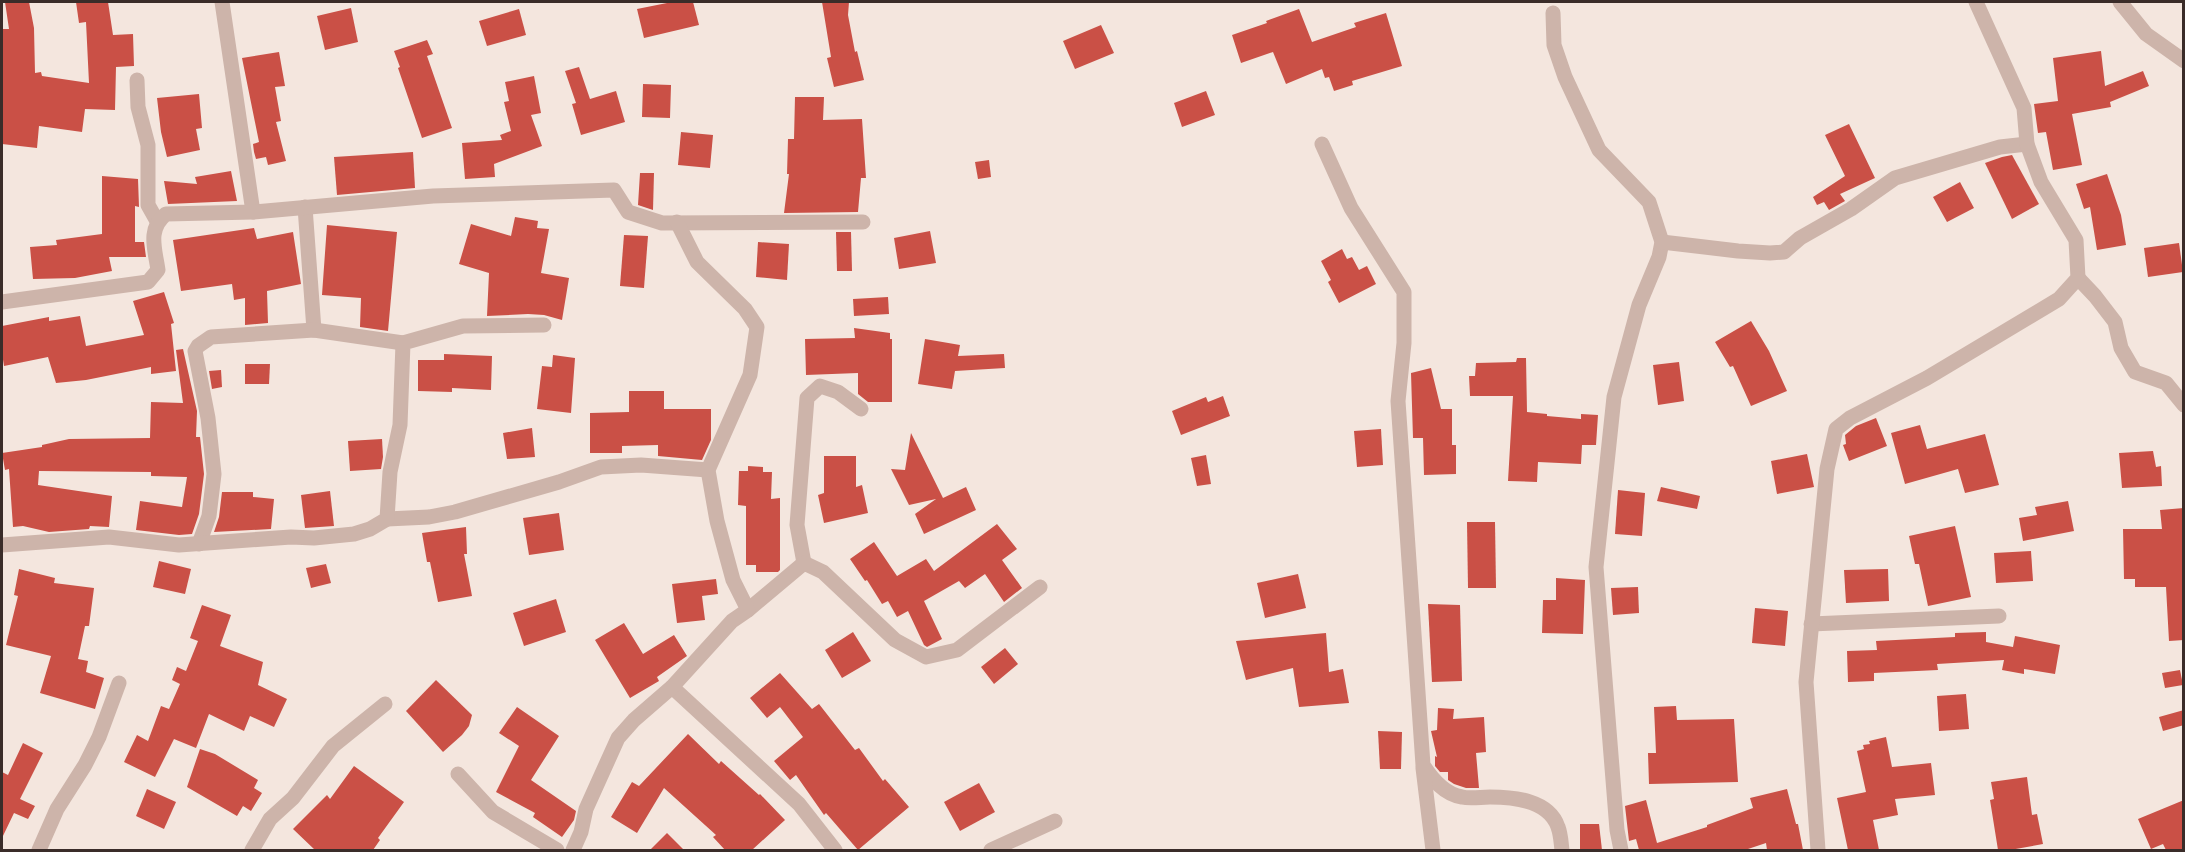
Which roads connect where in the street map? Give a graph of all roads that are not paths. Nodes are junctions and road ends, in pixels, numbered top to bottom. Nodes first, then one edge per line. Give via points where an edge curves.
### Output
1 (222, 2) edge
2 (1976, 2) edge
3 (2120, 2) edge
4 (1553, 12) dead end
5 (2184, 61) edge
6 (137, 80) dead end
7 (1322, 144) dead end
8 (2027, 144) junction
9 (305, 207) junction
10 (253, 212) junction
11 (157, 221) junction
12 (677, 222) junction
13 (863, 222) dead end
14 (1662, 242) junction
15 (2078, 278) junction
16 (2, 302) edge
17 (544, 325) dead end
18 (314, 330) junction
19 (402, 343) junction
20 (2184, 405) edge
21 (861, 409) dead end
22 (708, 470) junction
23 (387, 519) junction
24 (199, 544) junction
25 (2, 545) edge
26 (804, 563) junction
27 (1040, 587) dead end
28 (748, 610) junction
29 (1999, 616) dead end
30 (1811, 624) junction
31 (119, 683) dead end
32 (672, 687) junction
33 (385, 704) dead end
34 (1423, 765) junction
35 (458, 774) dead end
36 (1055, 821) dead end
37 (39, 850) edge
38 (252, 850) edge
39 (557, 850) edge
40 (573, 850) edge
41 (835, 850) edge
42 (991, 850) edge
43 (1433, 850) edge
44 (1562, 850) edge
45 (1621, 850) edge
46 (1818, 850) edge

1 - 10 street
2 - 8 street via 2024,108
3 - 5 street via 2146,34
4 - 14 street via 1554,45 1599,150 1649,202
6 - 11 street via 138,107 148,145 148,205
7 - 34 street via 1351,208 1404,292 1398,401
8 - 14 street via 2000,147 1895,178 1784,252
8 - 15 street via 2040,182 2076,240
9 - 10 street
9 - 12 street via 424,196 614,190 628,212 663,223
9 - 18 street
10 - 11 street via 166,214
11 - 16 street via 153,231 158,270 148,282
12 - 13 street
12 - 22 street via 697,262 746,309 757,327 750,375
14 - 45 street via 1614,397 1596,567
15 - 20 street via 2115,322 2121,348 2135,372 2166,383
15 - 30 street via 2059,299 1836,429 1827,469
17 - 19 street via 463,326
18 - 19 street
18 - 24 street via 211,337 195,351 214,474 209,516
19 - 23 street via 400,425 390,472
21 - 26 street via 838,392 820,386 807,398 797,525
22 - 23 street via 640,465 601,467 455,512
22 - 28 street via 733,580
23 - 24 street via 354,534
24 - 25 street via 109,537
26 - 27 street via 824,572 895,640 926,657 957,650
26 - 28 street
28 - 32 street via 732,621
29 - 30 street
30 - 46 street via 1806,682
31 - 37 street via 99,737 57,809
32 - 40 street via 618,738 586,809
32 - 41 street via 799,804
33 - 38 street via 333,746 294,798 270,819
34 - 43 street
34 - 44 street via 1432,779 1461,798 1503,797 1543,808 1555,819
35 - 39 street via 493,812
36 - 42 street

